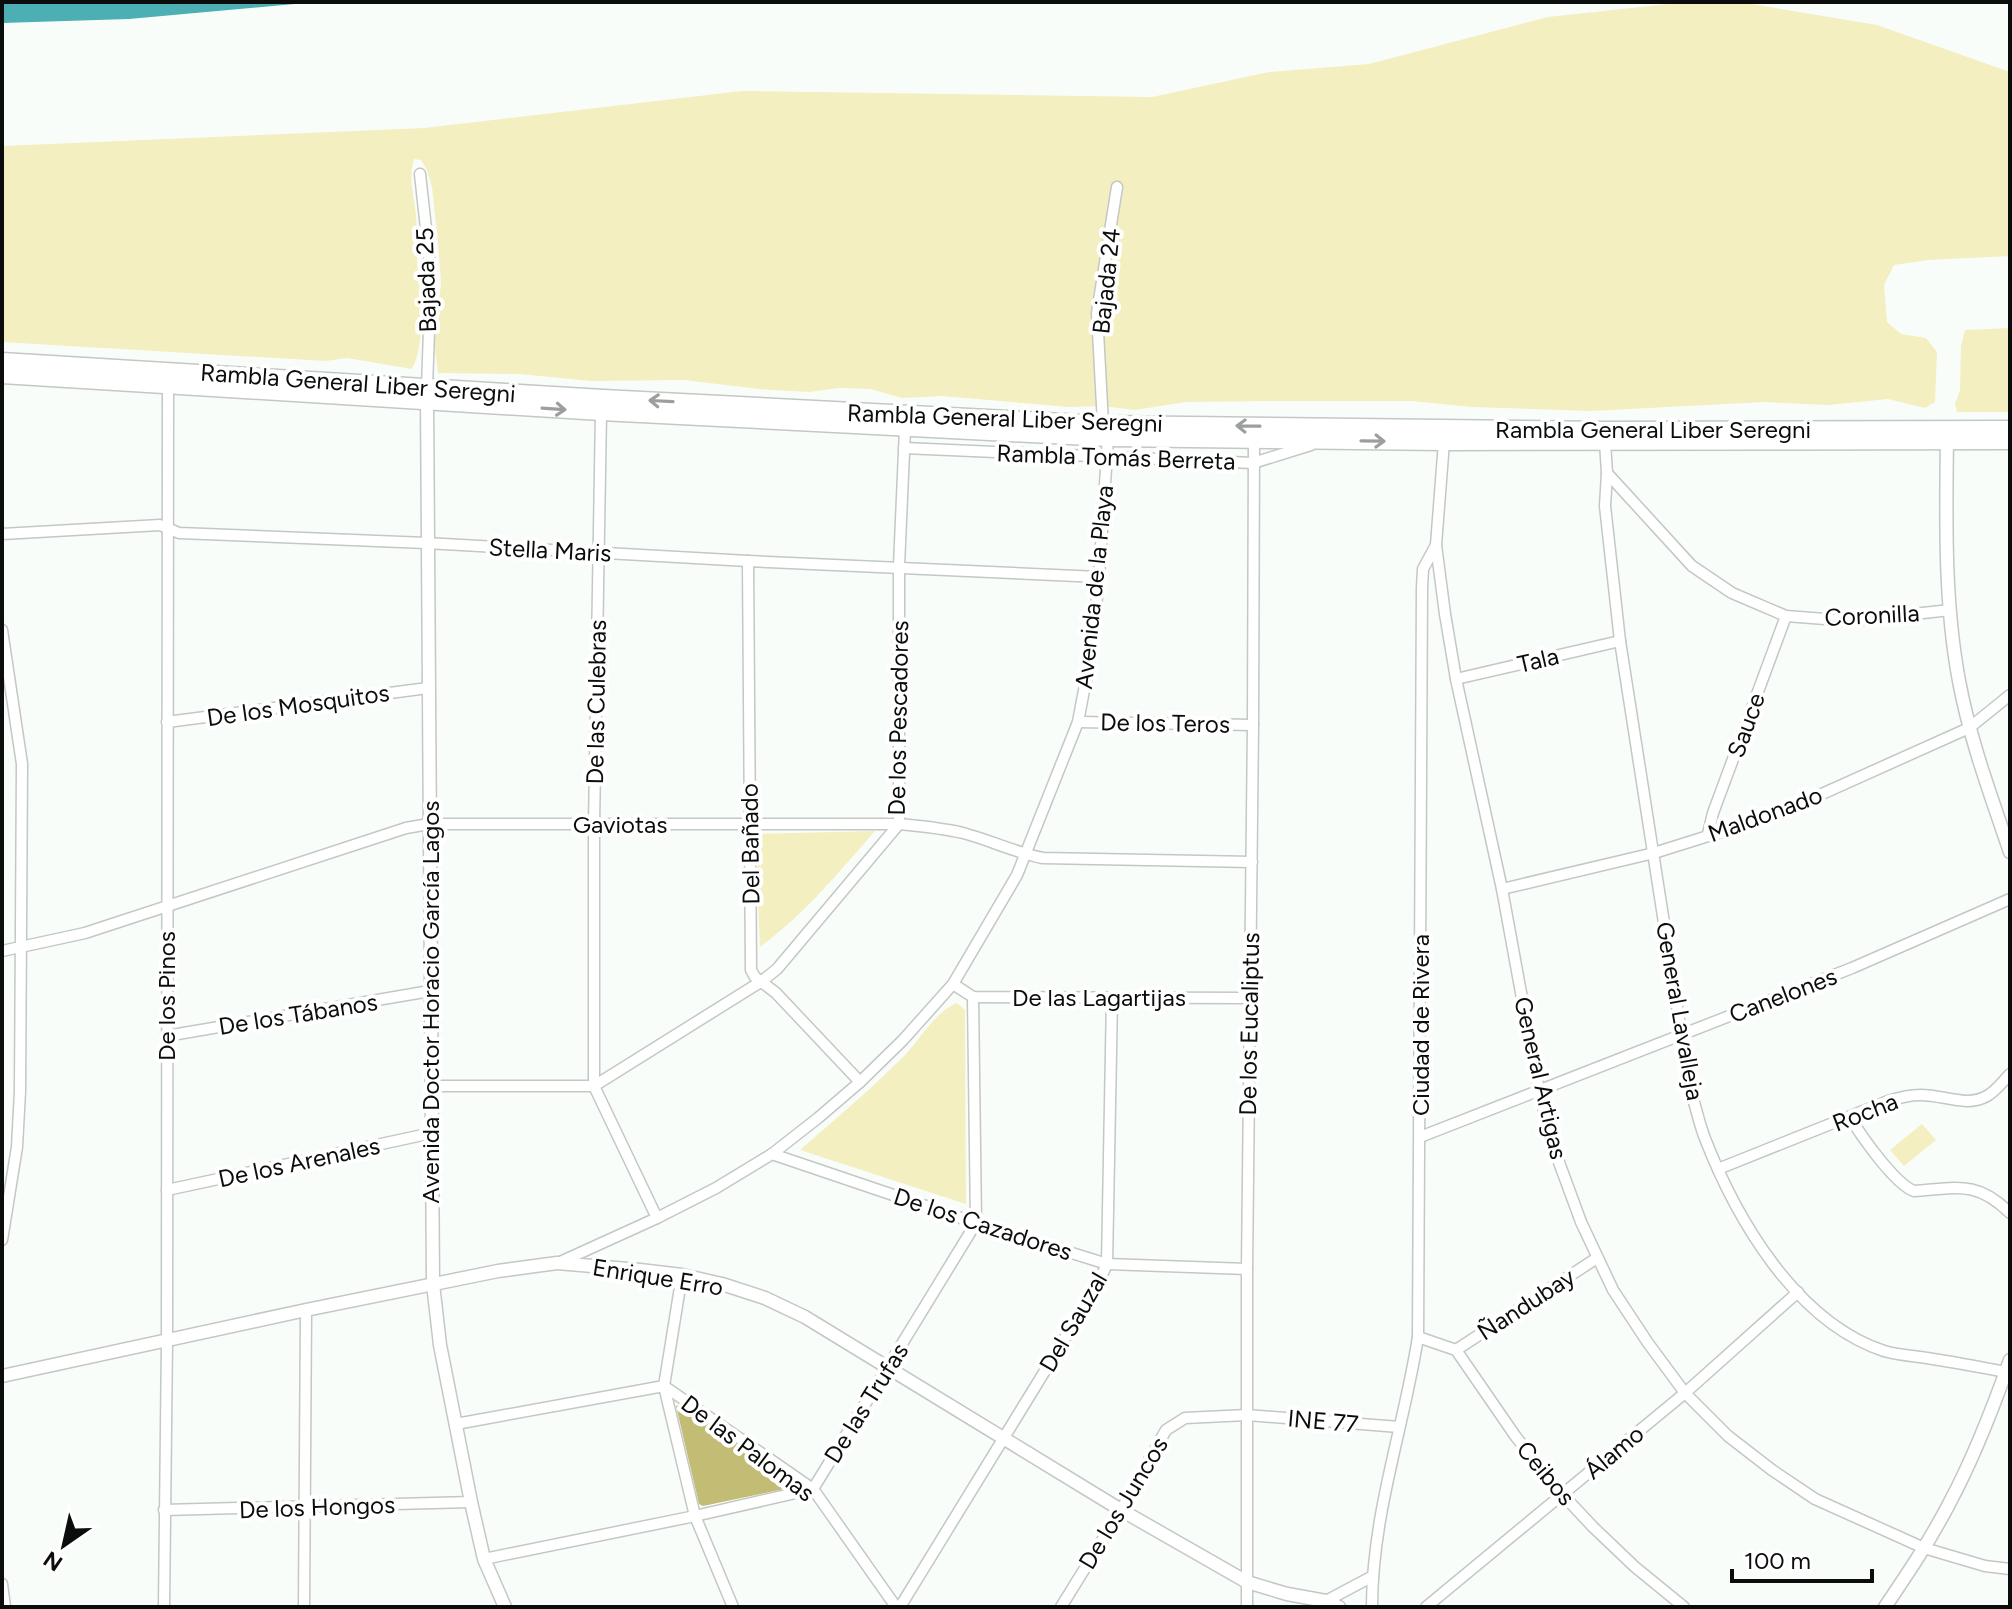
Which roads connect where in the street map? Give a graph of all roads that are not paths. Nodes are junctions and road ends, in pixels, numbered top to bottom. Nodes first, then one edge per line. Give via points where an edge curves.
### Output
1 (420, 174) dead end
2 (1117, 187) dead end
3 (2, 361) edge
4 (2, 375) edge
5 (168, 385) junction
6 (427, 394) junction
7 (601, 412) junction
8 (905, 429) junction
9 (2010, 429) edge
10 (1105, 431) junction
11 (1947, 435) junction
12 (1254, 440) junction
13 (1325, 441) junction
14 (2010, 441) edge
15 (1444, 442) junction
16 (1605, 442) junction
17 (904, 448) junction
18 (1107, 457) junction
19 (1253, 463) junction
20 (1607, 473) junction
21 (168, 528) junction
22 (2, 534) edge
23 (426, 543) junction
24 (1436, 545) junction
25 (600, 553) junction
26 (748, 561) junction
27 (899, 566) junction
28 (1099, 577) junction
29 (1950, 610) junction
30 (1786, 616) junction
31 (2, 630) edge
32 (1620, 641) junction
33 (1456, 679) junction
34 (428, 688) junction
35 (2010, 695) edge
36 (167, 722) junction
37 (1078, 722) junction
38 (1253, 725) junction
39 (1969, 728) junction
40 (749, 823) junction
41 (429, 824) junction
42 (899, 824) junction
43 (594, 825) junction
44 (1708, 834) junction
45 (2010, 852) edge
46 (1654, 853) junction
47 (1026, 855) junction
48 (1252, 862) junction
49 (1502, 889) junction
50 (2010, 899) edge
51 (166, 905) junction
52 (19, 948) junction
53 (2, 951) edge
54 (762, 981) junction
55 (953, 984) junction
56 (430, 991) junction
57 (973, 997) junction
58 (1112, 998) junction
59 (1249, 998) junction
60 (1683, 1035) junction
61 (166, 1036) junction
62 (2010, 1074) edge
63 (860, 1082) junction
64 (432, 1086) junction
65 (594, 1086) junction
66 (1539, 1091) junction
67 (1850, 1117) junction
68 (432, 1133) junction
69 (1420, 1137) junction
70 (772, 1154) junction
71 (1718, 1169) junction
72 (167, 1190) junction
73 (2010, 1213) edge
74 (657, 1218) junction
75 (976, 1223) junction
76 (2, 1240) edge
77 (1597, 1258) junction
78 (557, 1263) junction
79 (1107, 1264) junction
80 (1247, 1269) junction
81 (682, 1275) junction
82 (433, 1284) junction
83 (1798, 1292) junction
84 (306, 1310) junction
85 (1418, 1337) junction
86 (167, 1339) junction
87 (1456, 1350) junction
88 (2009, 1367) edge
89 (888, 1368) junction
90 (2, 1376) edge
91 (664, 1386) junction
92 (1685, 1393) junction
93 (1247, 1415) junction
94 (456, 1424) junction
95 (1399, 1427) junction
96 (1004, 1439) junction
97 (813, 1489) junction
98 (1563, 1495) junction
99 (471, 1502) junction
100 (304, 1508) junction
101 (164, 1510) junction
102 (1121, 1510) junction
103 (695, 1516) junction
104 (1924, 1548) junction
105 (484, 1559) junction
106 (2010, 1569) edge
107 (1373, 1576) junction
108 (1247, 1582) junction
109 (2, 1584) edge
110 (1326, 1601) junction
111 (5, 1607) edge
112 (164, 1607) edge
113 (304, 1607) edge
114 (505, 1607) edge
115 (733, 1607) edge
116 (898, 1607) edge
117 (1061, 1607) edge
118 (1247, 1607) edge
119 (1339, 1607) edge
120 (1372, 1607) edge
121 (1426, 1607) edge
122 (1684, 1607) edge
123 (1885, 1607) edge

1 - 6 street, Bajada 25 via 431,274
2 - 10 street, Bajada 24 via 1097,313
3 - 6 main road, Rambla General Liber Seregni
4 - 5 main road, Rambla General Liber Seregni
5 - 6 main road, Rambla General Liber Seregni
5 - 21 street, De los Pinos
6 -> 7 main road, Rambla General Liber Seregni
10 -> 6 main road, Rambla General Liber Seregni via 856,412
6 - 23 street, Avenida Doctor Horacio García Lagos
7 - 8 main road, Rambla General Liber Seregni
7 - 25 street, De las Culebras
8 - 10 main road, Rambla General Liber Seregni
8 - 17 street, De los Pescadores
9 - 11 main road, Rambla General Liber Seregni
11 -> 10 main road, Rambla General Liber Seregni
10 - 12 main road, Rambla General Liber Seregni
10 - 18 street, Avenida de la Playa
11 - 14 main road, Rambla General Liber Seregni
11 - 16 main road, Rambla General Liber Seregni
11 - 29 street
12 - 13 main road, Rambla General Liber Seregni
12 - 19 street, De los Eucaliptus
13 -> 15 main road, Rambla General Liber Seregni
13 - 19 street, Rambla Tomás Berreta
15 - 16 main road, Rambla General Liber Seregni
15 - 24 street, Ciudad de Rivera
16 - 20 street, General Lavalleja
17 - 18 street, Rambla Tomás Berreta
17 - 27 street, De los Pescadores
18 - 19 street, Rambla Tomás Berreta
18 - 28 street, Avenida de la Playa
19 - 38 street, De los Eucaliptus
20 - 30 street, Coronilla via 1692,566 1732,593
20 - 32 street, General Lavalleja via 1605,506
21 - 22 street, Stella Maris
21 - 23 street, Stella Maris via 179,533
21 - 36 street, De los Pinos
23 - 25 street, Stella Maris
23 - 34 street, Avenida Doctor Horacio García Lagos
24 - 33 street, General Artigas
24 - 69 street, Ciudad de Rivera via 1423,569 1422,588
25 - 26 street, Stella Maris
25 - 43 street, De las Culebras
26 - 27 street, Stella Maris
26 - 40 street, Del Bañado
27 - 28 street, Stella Maris
27 - 42 street, De los Pescadores
28 - 37 street, Avenida de la Playa
29 - 30 street, Coronilla via 1851,621
29 - 39 street
30 - 44 street, Sauce
31 - 52 street via 22,764
32 - 33 street, Tala
32 - 46 street, General Lavalleja
33 - 49 street, General Artigas
34 - 36 street, De los Mosquitos
34 - 41 street, Avenida Doctor Horacio García Lagos
35 - 39 street, Maldonado
36 - 51 street, De los Pinos
37 - 38 street, De los Teros
37 - 47 street, Avenida de la Playa
38 - 48 street, De los Eucaliptus
39 - 44 street, Maldonado via 1775,815
39 - 45 street
40 - 42 street, Gaviotas
40 - 43 street, Gaviotas
40 - 54 street, Del Bañado via 751,970
41 - 43 street, Gaviotas
41 - 51 street, Gaviotas
41 - 56 street, Avenida Doctor Horacio García Lagos
42 - 47 street, Gaviotas via 965,834
42 - 54 street, De los Pescadores
43 - 65 street, De las Culebras
44 - 46 street, Maldonado
46 - 49 street, Maldonado
46 - 60 street, General Lavalleja
47 - 48 street, Gaviotas
47 - 55 street, Avenida de la Playa
48 - 59 street, De los Eucaliptus
49 - 66 street, General Artigas
50 - 60 street, Canelones
51 - 52 street, Gaviotas via 85,933
51 - 61 street, De los Pinos
52 - 53 street, Gaviotas
52 - 76 street via 17,1147
54 - 63 street, Del Bañado
54 - 65 street, De los Pescadores
55 - 57 street
55 - 63 street, Avenida de la Playa
56 - 61 street, De los Tábanos
56 - 64 street, Avenida Doctor Horacio García Lagos
57 - 58 street, De las Lagartijas
57 - 75 street
58 - 59 street, De las Lagartijas
58 - 79 street, Del Sauzal
59 - 80 street, De los Eucaliptus
60 - 66 street, Canelones
60 - 71 street, General Lavalleja via 1689,1083
61 - 72 street, De los Pinos
62 - 67 street, Rocha via 1979,1099 1903,1096
63 - 70 street, Avenida de la Playa
64 - 65 street
64 - 68 street, Avenida Doctor Horacio García Lagos
65 - 74 street, De las Culebras
66 - 69 street, Canelones
66 - 77 street, General Artigas via 1553,1146
67 - 71 street, Rocha
67 - 73 street via 1902,1185 1914,1191 1974,1189
68 - 72 street, De los Arenales
68 - 82 street, Avenida Doctor Horacio García Lagos
69 - 85 street, Ciudad de Rivera
70 - 74 street, Avenida de la Playa
70 - 75 street, De los Cazadores
71 - 83 street, General Lavalleja via 1752,1233
72 - 86 street, De los Pinos
74 - 78 street, Avenida de la Playa
75 - 79 street, De los Cazadores
75 - 89 street, De las Trufas
77 - 87 street, Ñandubay
77 - 92 street, General Artigas via 1613,1290
78 - 81 street, Enrique Erro
78 - 82 street, Enrique Erro
79 - 80 street, De los Cazadores
79 - 96 street, Del Sauzal
80 - 93 street, De los Eucaliptus
81 - 89 street, Enrique Erro via 765,1298
81 - 91 street
82 - 84 street, Enrique Erro
82 - 94 street, Avenida Doctor Horacio García Lagos
83 - 88 street, General Lavalleja via 1849,1336 1887,1352
83 - 92 street, Álamo
84 - 86 street, Enrique Erro
84 - 100 street
85 - 87 street
85 - 95 street, Ciudad de Rivera
86 - 90 street, Enrique Erro
86 - 101 street, De los Pinos
87 - 98 street, Ceibos
88 - 104 street via 1973,1454
89 - 96 street, Enrique Erro
89 - 97 street, De las Trufas
91 - 94 street, De las Palomas
91 - 97 street, De las Palomas
91 - 103 street
92 - 98 street, Álamo
92 - 104 street, General Artigas via 1728,1436 1815,1499
93 - 95 street, INE 77
93 - 102 street, De los Juncos via 1185,1418 1166,1430
93 - 108 street, De los Eucaliptus
94 - 99 street, Avenida Doctor Horacio García Lagos
95 - 107 street, Ciudad de Rivera
96 - 102 street, Enrique Erro
96 - 116 street, Del Sauzal
97 - 103 street, De las Trufas
97 - 116 street, De las Palomas
98 - 121 street, Álamo
98 - 122 street, Ceibos
99 - 100 street, De los Hongos
99 - 105 street, Avenida Doctor Horacio García Lagos
100 - 101 street, De los Hongos
100 - 113 street
101 - 112 street, De los Pinos
102 - 108 street, Enrique Erro
102 - 117 street, De los Juncos
103 - 105 street, De las Trufas
103 - 115 street
104 - 106 street, General Artigas
104 - 123 street
105 - 114 street, Avenida Doctor Horacio García Lagos
107 - 110 street
107 - 120 street, Ciudad de Rivera
108 - 110 street, Enrique Erro
108 - 118 street, De los Eucaliptus
109 - 111 street
110 - 119 street, Enrique Erro

